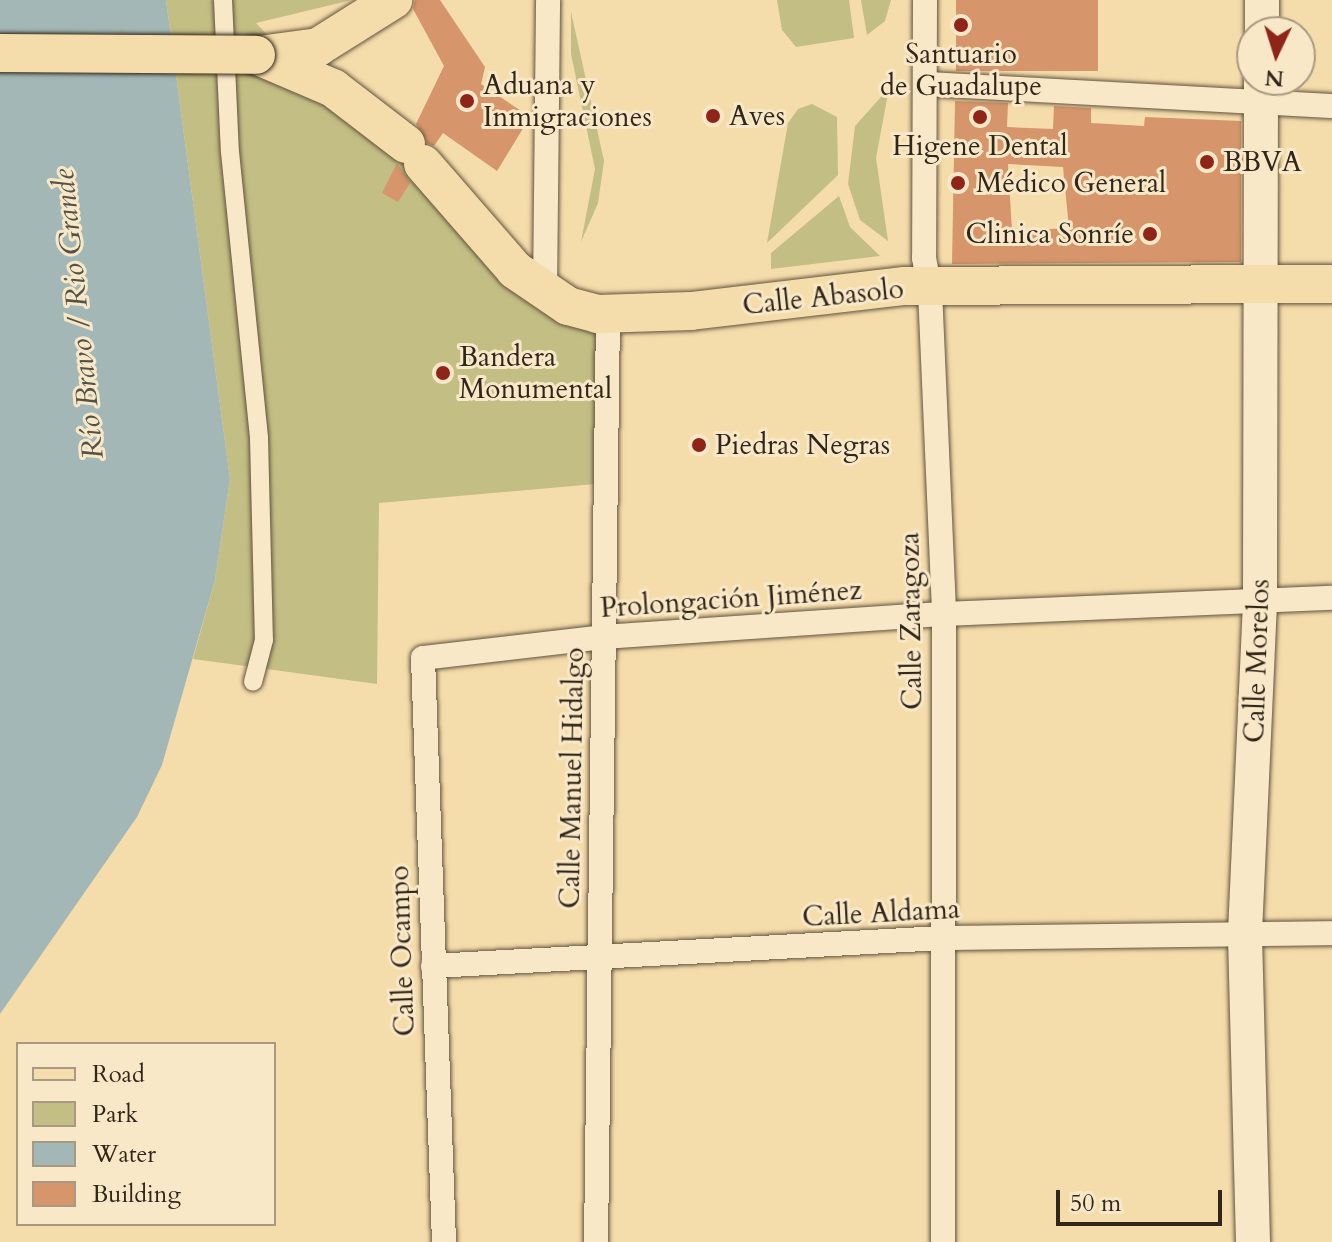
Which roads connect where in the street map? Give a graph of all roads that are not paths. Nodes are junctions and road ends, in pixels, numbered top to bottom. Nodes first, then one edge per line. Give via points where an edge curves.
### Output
1 (223, 0) edge
2 (393, 0) edge
3 (548, 0) edge
4 (925, 0) edge
5 (0, 53) edge
6 (256, 55) junction
7 (926, 84) junction
8 (1236, 90) edge
9 (1261, 96) edge
10 (1285, 96) edge
11 (1332, 106) edge
12 (1260, 281) junction
13 (1332, 284) edge
14 (930, 290) junction
15 (545, 292) junction
16 (608, 315) junction
17 (1260, 597) junction
18 (1332, 598) edge
19 (944, 614) junction
20 (604, 637) junction
21 (423, 658) joint
22 (253, 682) dead end
23 (1245, 933) junction
24 (1332, 933) edge
25 (941, 938) junction
26 (600, 959) junction
27 (433, 966) junction
28 (444, 1242) edge
29 (596, 1242) edge
30 (943, 1242) edge
31 (1253, 1242) edge

1 - 22 street via 230,152 259,438 264,640
2 - 6 main road via 318,47
3 - 15 street
4 - 7 street, Calle Zaragoza
5 - 6 main road, bridge
6 - 15 main road, Calle Abasolo via 333,88 414,154 496,251
7 - 8 street
7 - 14 street, Calle Zaragoza via 924,258
9 - 12 main road, Calle Morelos
10 - 11 street
12 - 13 main road, Calle Abasolo
12 - 14 main road, Calle Abasolo
12 - 17 main road, Calle Morelos
14 - 16 main road, Calle Abasolo via 899,286
14 - 19 street, Calle Zaragoza
15 - 16 main road, Calle Abasolo via 580,310
16 - 20 street, Calle Manuel Hidalgo
17 - 18 street, Prolongación Jiménez
17 - 19 street, Prolongación Jiménez
17 - 23 main road, Calle Morelos
19 - 20 street, Prolongación Jiménez
19 - 25 street, Calle Zaragoza
20 - 21 street, Prolongación Jiménez
20 - 26 street, Calle Manuel Hidalgo
21 - 27 street, Calle Ocampo
23 - 24 street, Calle Aldama
23 - 25 street, Calle Aldama
23 - 31 main road, Calle Morelos
25 - 26 street, Calle Aldama
25 - 30 street, Calle Zaragoza
26 - 27 street, Calle Aldama
26 - 29 street, Calle Manuel Hidalgo
27 - 28 street, Calle Ocampo

